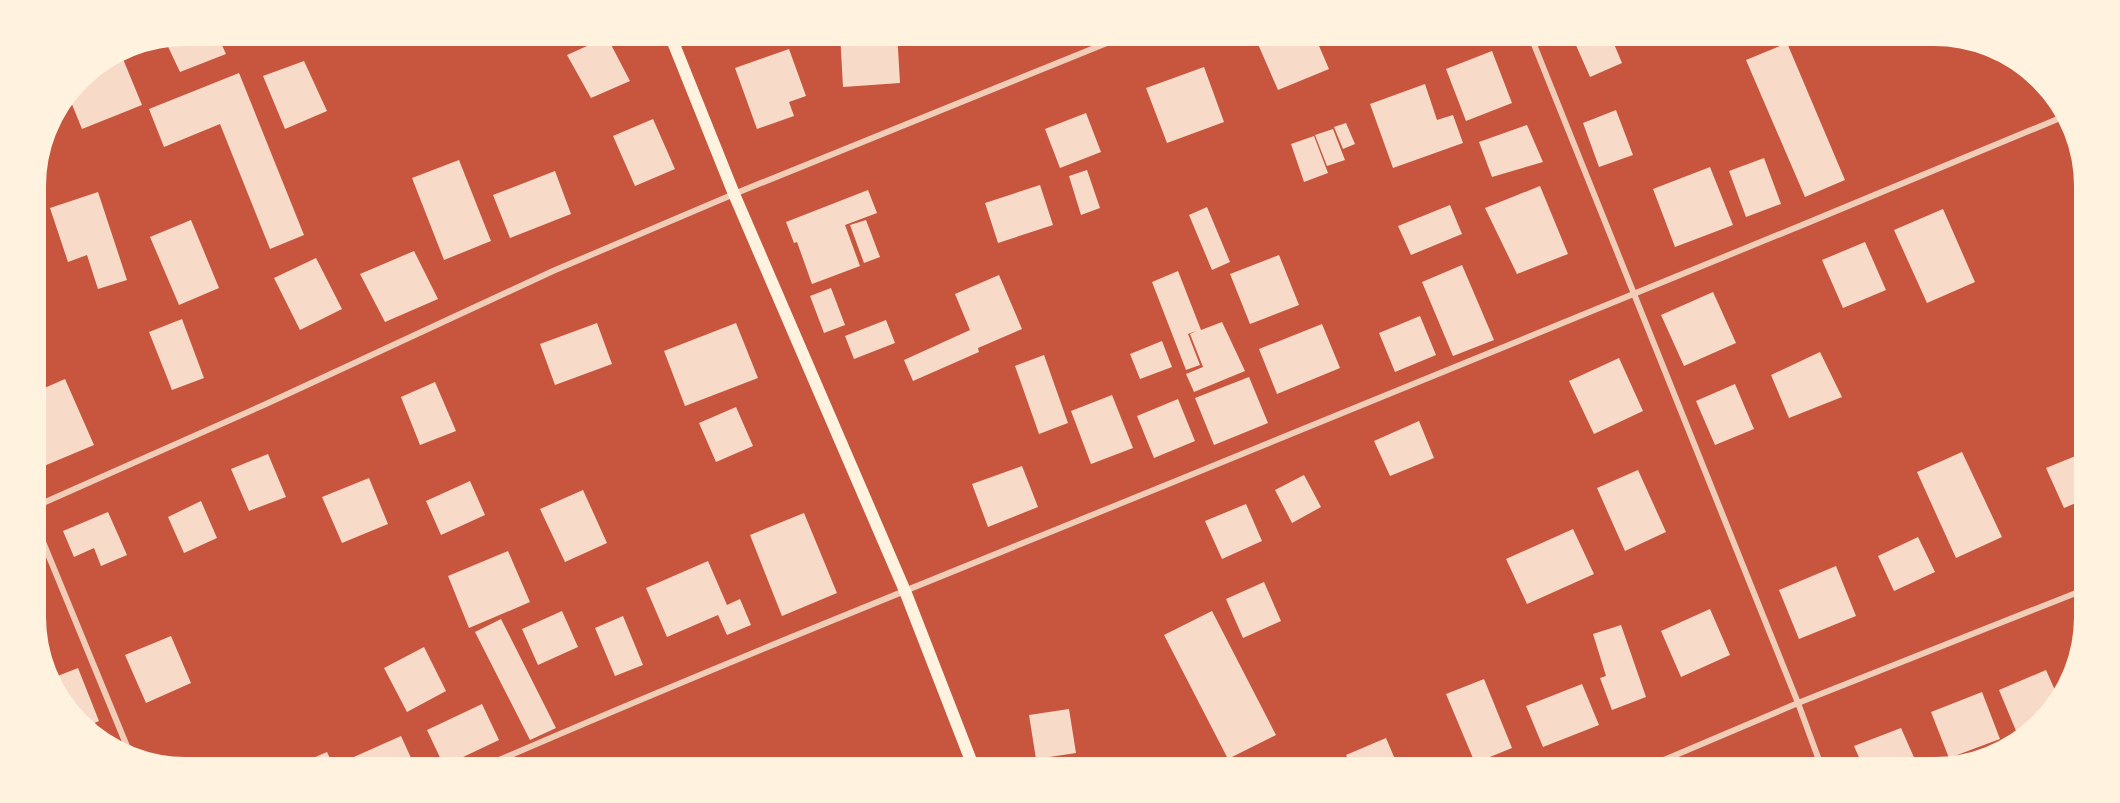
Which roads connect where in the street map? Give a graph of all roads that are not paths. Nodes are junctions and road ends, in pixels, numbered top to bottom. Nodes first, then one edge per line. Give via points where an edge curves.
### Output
1 (673, 42) edge
2 (1109, 42) edge
3 (1533, 42) edge
4 (2061, 118) edge
5 (734, 194) junction
6 (1634, 296) junction
7 (42, 503) edge
8 (42, 539) edge
9 (905, 591) junction
10 (2078, 592) edge
11 (1798, 703) junction
12 (128, 748) edge
13 (497, 761) edge
14 (971, 761) edge
15 (1662, 761) edge
16 (1819, 761) edge

1 - 5 main road
2 - 5 street
3 - 6 street
4 - 6 street
5 - 7 street via 553,270
5 - 9 main road
6 - 9 street
6 - 11 street
8 - 12 street
9 - 13 street
9 - 14 main road
10 - 11 street
11 - 15 street
11 - 16 street

